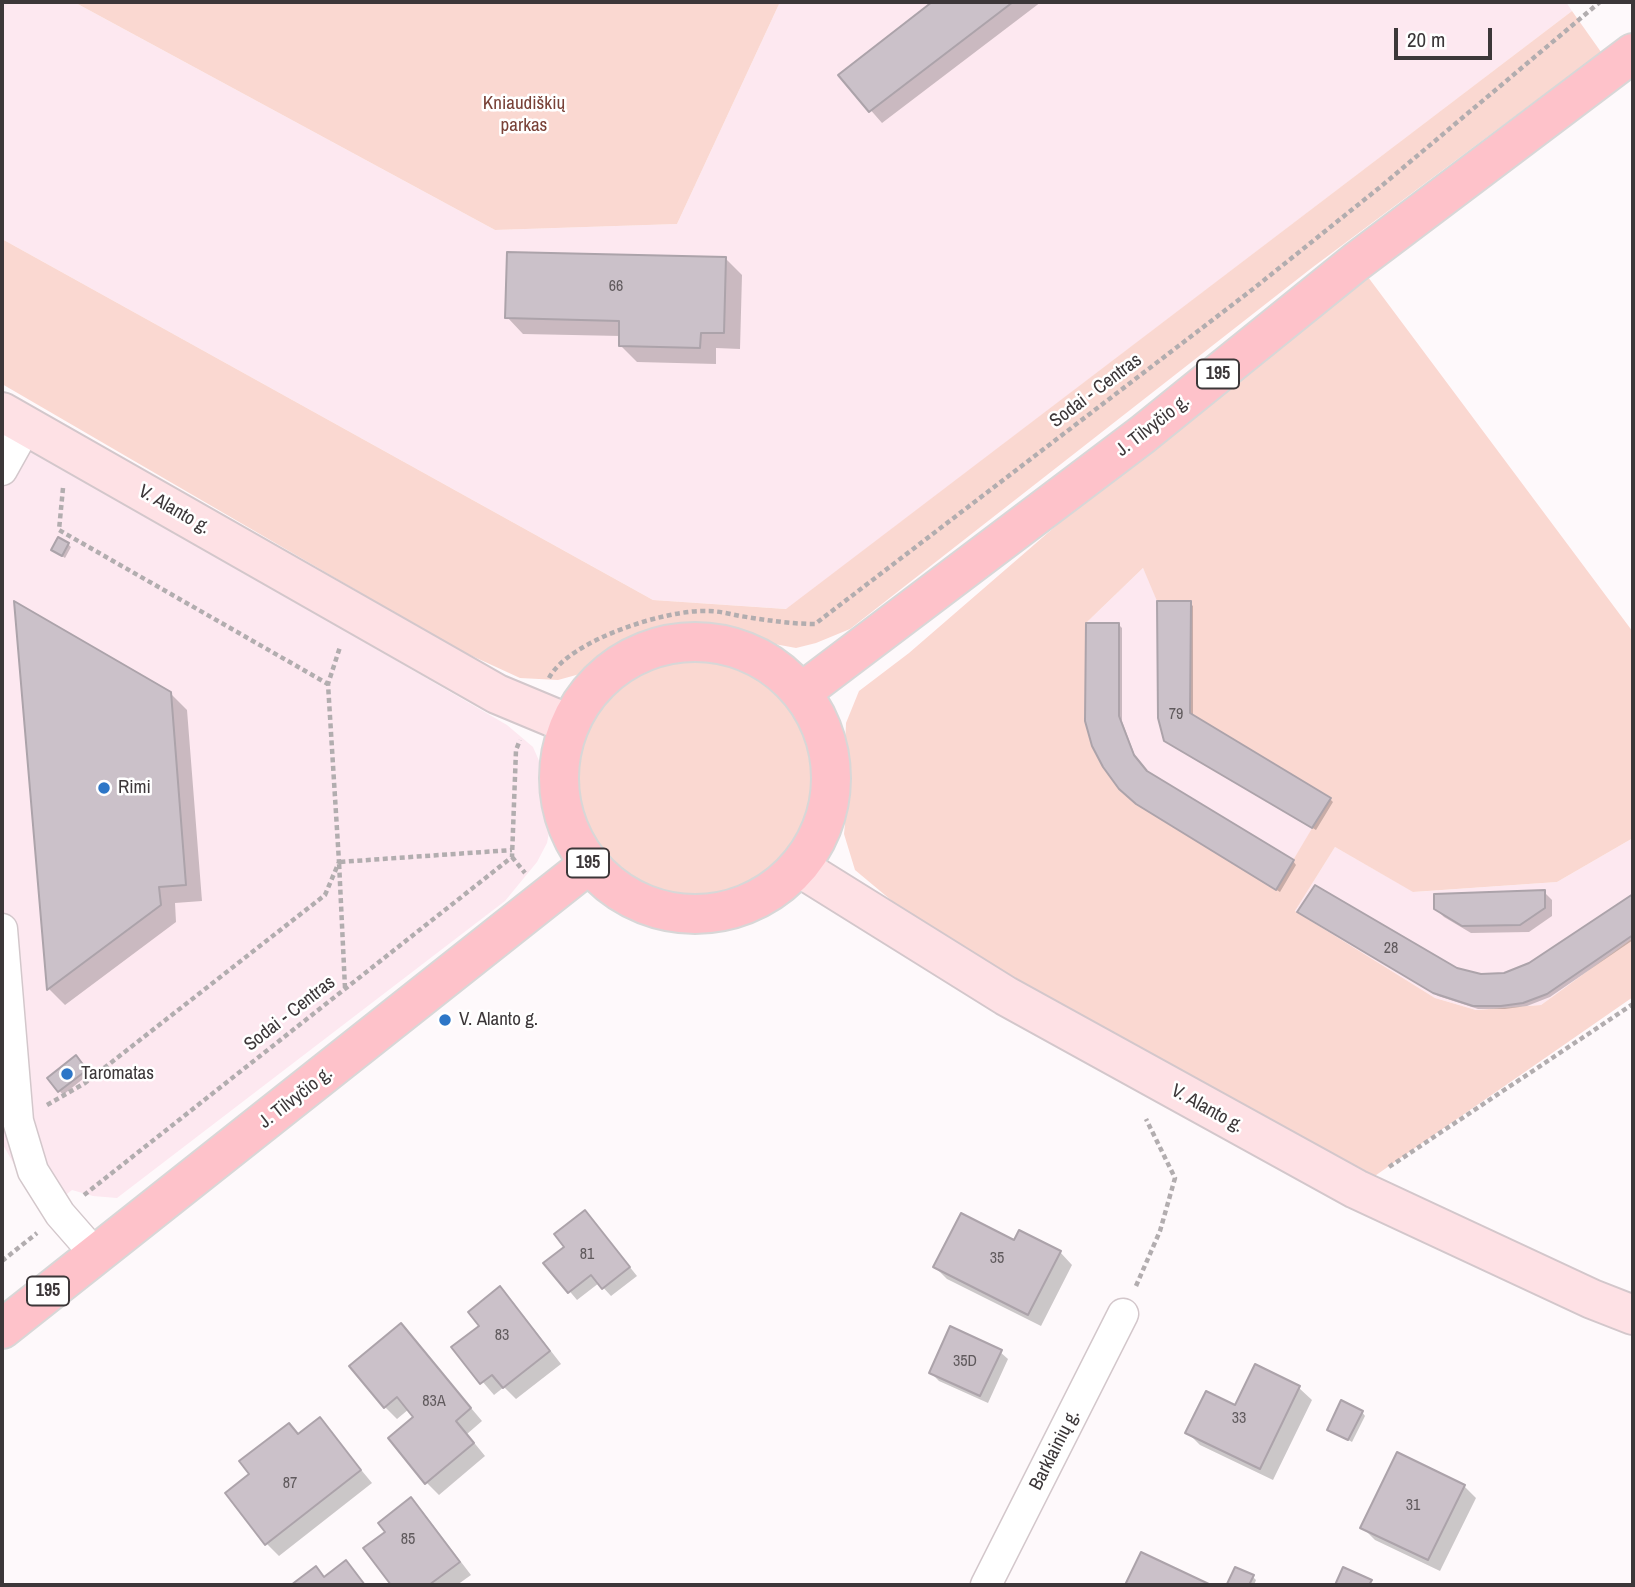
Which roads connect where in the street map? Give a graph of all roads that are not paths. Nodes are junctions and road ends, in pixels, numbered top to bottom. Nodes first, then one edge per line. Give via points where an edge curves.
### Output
1 (1633, 53) edge
2 (14, 419) edge
3 (2, 470) edge
4 (802, 692) junction
5 (569, 724) junction
6 (589, 864) junction
7 (799, 867) junction
8 (2, 929) edge
9 (95, 1254) junction
10 (1123, 1314) road end
11 (1633, 1315) edge
12 (2, 1329) edge
13 (986, 1585) edge

1 - 4 main road, J. Tilvyčio g. / 195 via 1356,262 1142,435
2 - 3 street
2 - 5 main road, V. Alanto g. via 497,694
4 - 5 main road, 195 via 777,668 747,651 713,642 678,642 643,652 612,669 587,694
4 - 7 main road, 195 via 825,734 832,781 823,828
5 - 6 main road, 195 via 559,760 559,796 569,832
6 - 7 main road, 195 via 633,900 663,911 694,915 752,902
6 - 9 main road, J. Tilvyčio g. / 195
7 - 11 main road, V. Alanto g. via 1006,996 1224,1119 1356,1189
8 - 9 street via 19,1121 33,1171 60,1214
9 - 12 main road, J. Tilvyčio g. / 195
10 - 13 street, Barklainių g.

